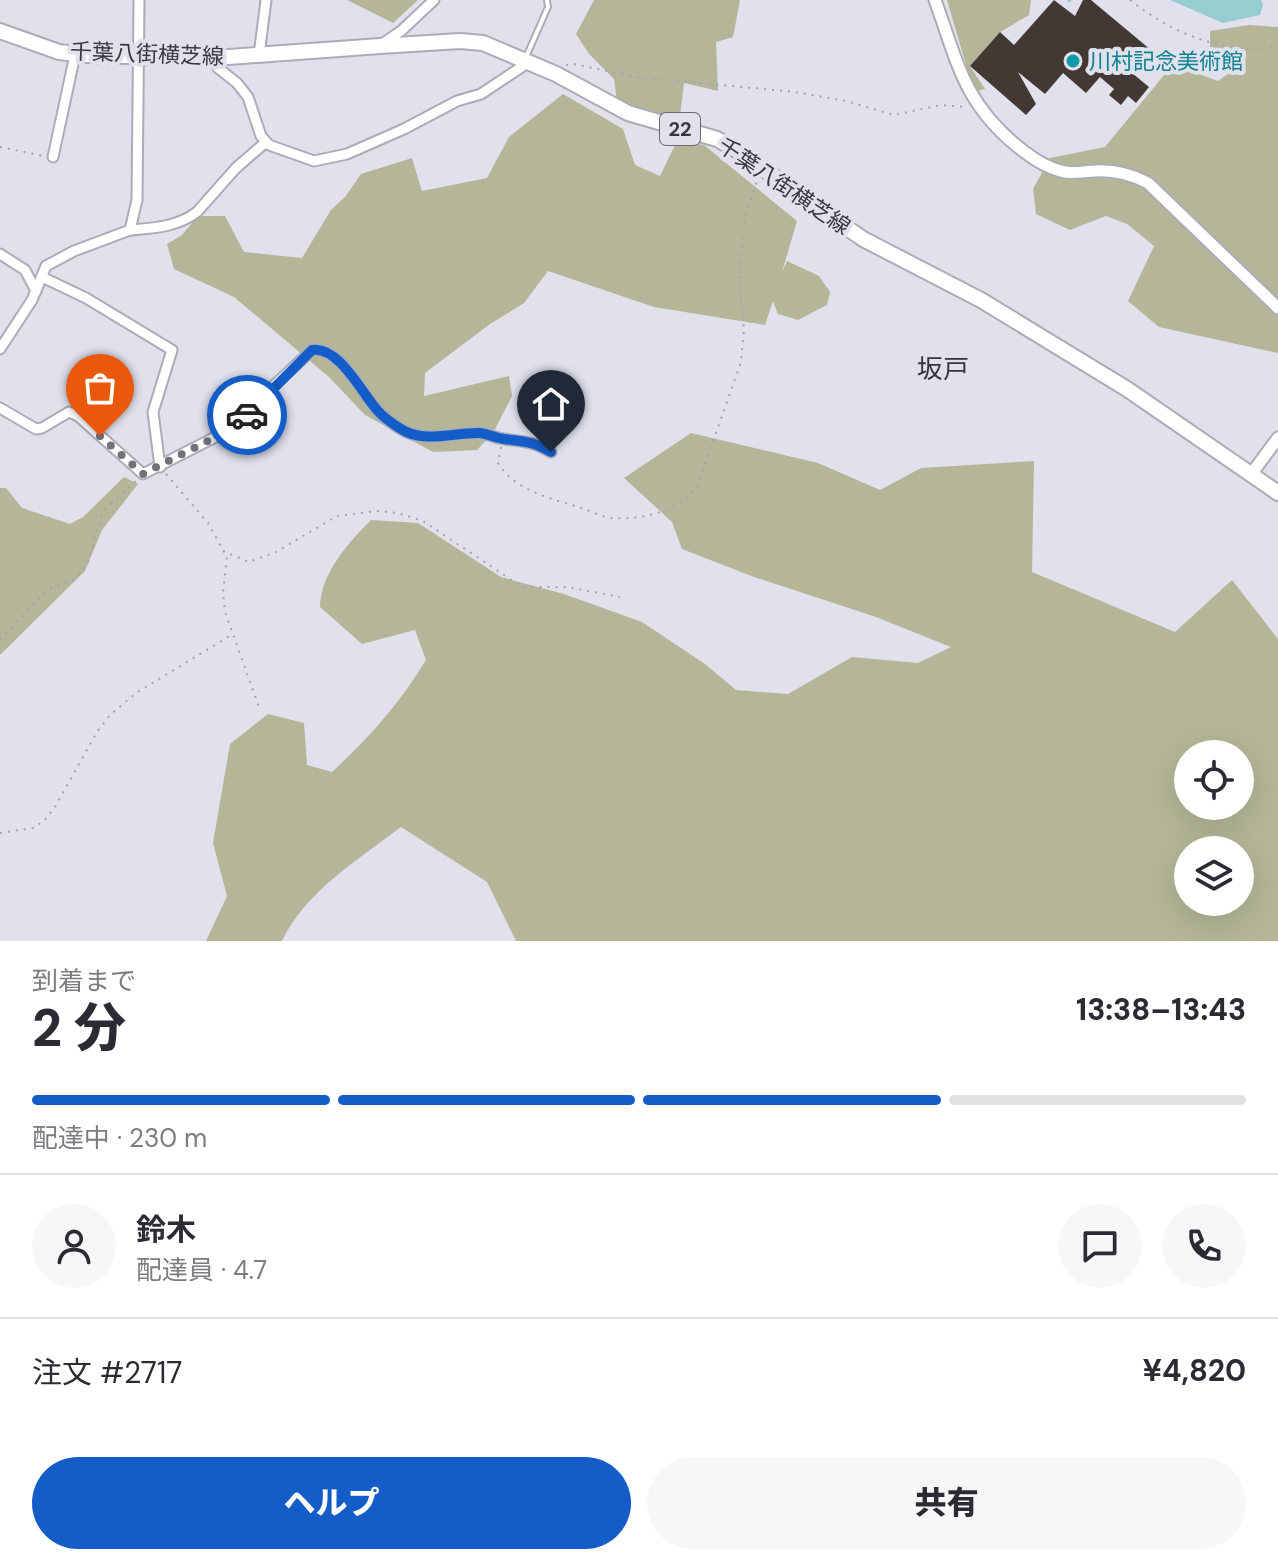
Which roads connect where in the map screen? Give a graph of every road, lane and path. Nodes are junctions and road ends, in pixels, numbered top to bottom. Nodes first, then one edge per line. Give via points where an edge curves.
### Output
1 (139, 0) edge
2 (266, 0) edge
3 (434, 0) edge
4 (547, 0) edge
5 (935, 0) edge
6 (1130, 0) edge
7 (0, 31) edge
8 (380, 46) junction
9 (1278, 47) edge
10 (75, 55) junction
11 (139, 55) junction
12 (259, 55) junction
13 (214, 58) junction
14 (527, 61) junction
15 (544, 68) junction
16 (979, 108) junction
17 (266, 142) junction
18 (0, 147) edge
19 (53, 157) joint
20 (761, 168) junction
21 (130, 230) junction
22 (0, 254) edge
23 (42, 277) junction
24 (36, 291) junction
25 (1278, 308) edge
26 (0, 349) edge
27 (0, 408) edge
28 (1278, 438) edge
29 (502, 439) junction
30 (551, 452) dead end
31 (160, 467) junction
32 (1252, 473) junction
33 (143, 474) junction
34 (1278, 493) edge
35 (223, 551) junction
36 (620, 597) dead end
37 (233, 634) junction
38 (0, 640) edge
39 (259, 707) dead end
40 (0, 833) edge

1 - 11 street
2 - 12 street
3 - 8 street
4 - 14 lane
5 - 16 street via 959,72
6 - 9 path via 1151,17 1231,49
7 - 10 main road, 千葉八街横芝線 / 22
8 - 12 main road, 千葉八街横芝線 / 22
8 - 14 main road, 千葉八街横芝線 / 22 via 483,43
10 - 11 main road, 千葉八街横芝線 / 22
10 - 19 street
11 - 13 main road, 千葉八街横芝線 / 22
11 - 21 street via 137,200
12 - 13 main road, 千葉八街横芝線 / 22
13 - 17 street via 248,97
14 - 15 main road, 千葉八街横芝線 / 22
14 - 17 street via 481,94 347,154 314,161
15 - 16 path via 574,64 636,77 795,92 894,115 941,105
15 - 20 main road, 千葉八街横芝線 / 22 via 628,113 717,139
16 - 25 street via 994,127 1049,168 1115,171 1148,183
17 - 21 street via 187,220
18 - 19 path
20 - 29 path via 745,218 739,279 741,362 697,487 687,501 649,516 611,519 528,490 502,471
20 - 32 main road, 千葉八街横芝線 / 22 via 863,239 981,300
21 - 23 street via 74,251 46,266
22 - 24 street via 25,270
23 - 24 street
23 - 31 street via 172,350 153,412
24 - 26 street
27 - 33 street via 36,429 69,412 78,416
28 - 32 street
29 - 30 street via 528,441
29 - 31 street via 481,433 428,437 404,432 378,412 330,353 319,349 267,392 237,426
31 - 33 street
31 - 35 path via 208,523
32 - 34 main road, 千葉八街横芝線 / 22
33 - 38 path via 102,512 88,562 76,579 47,590
35 - 36 path via 249,562 337,516 398,513 423,521 522,587 568,587
35 - 37 path via 225,612
37 - 39 path
37 - 40 path via 136,693 110,715 44,821

